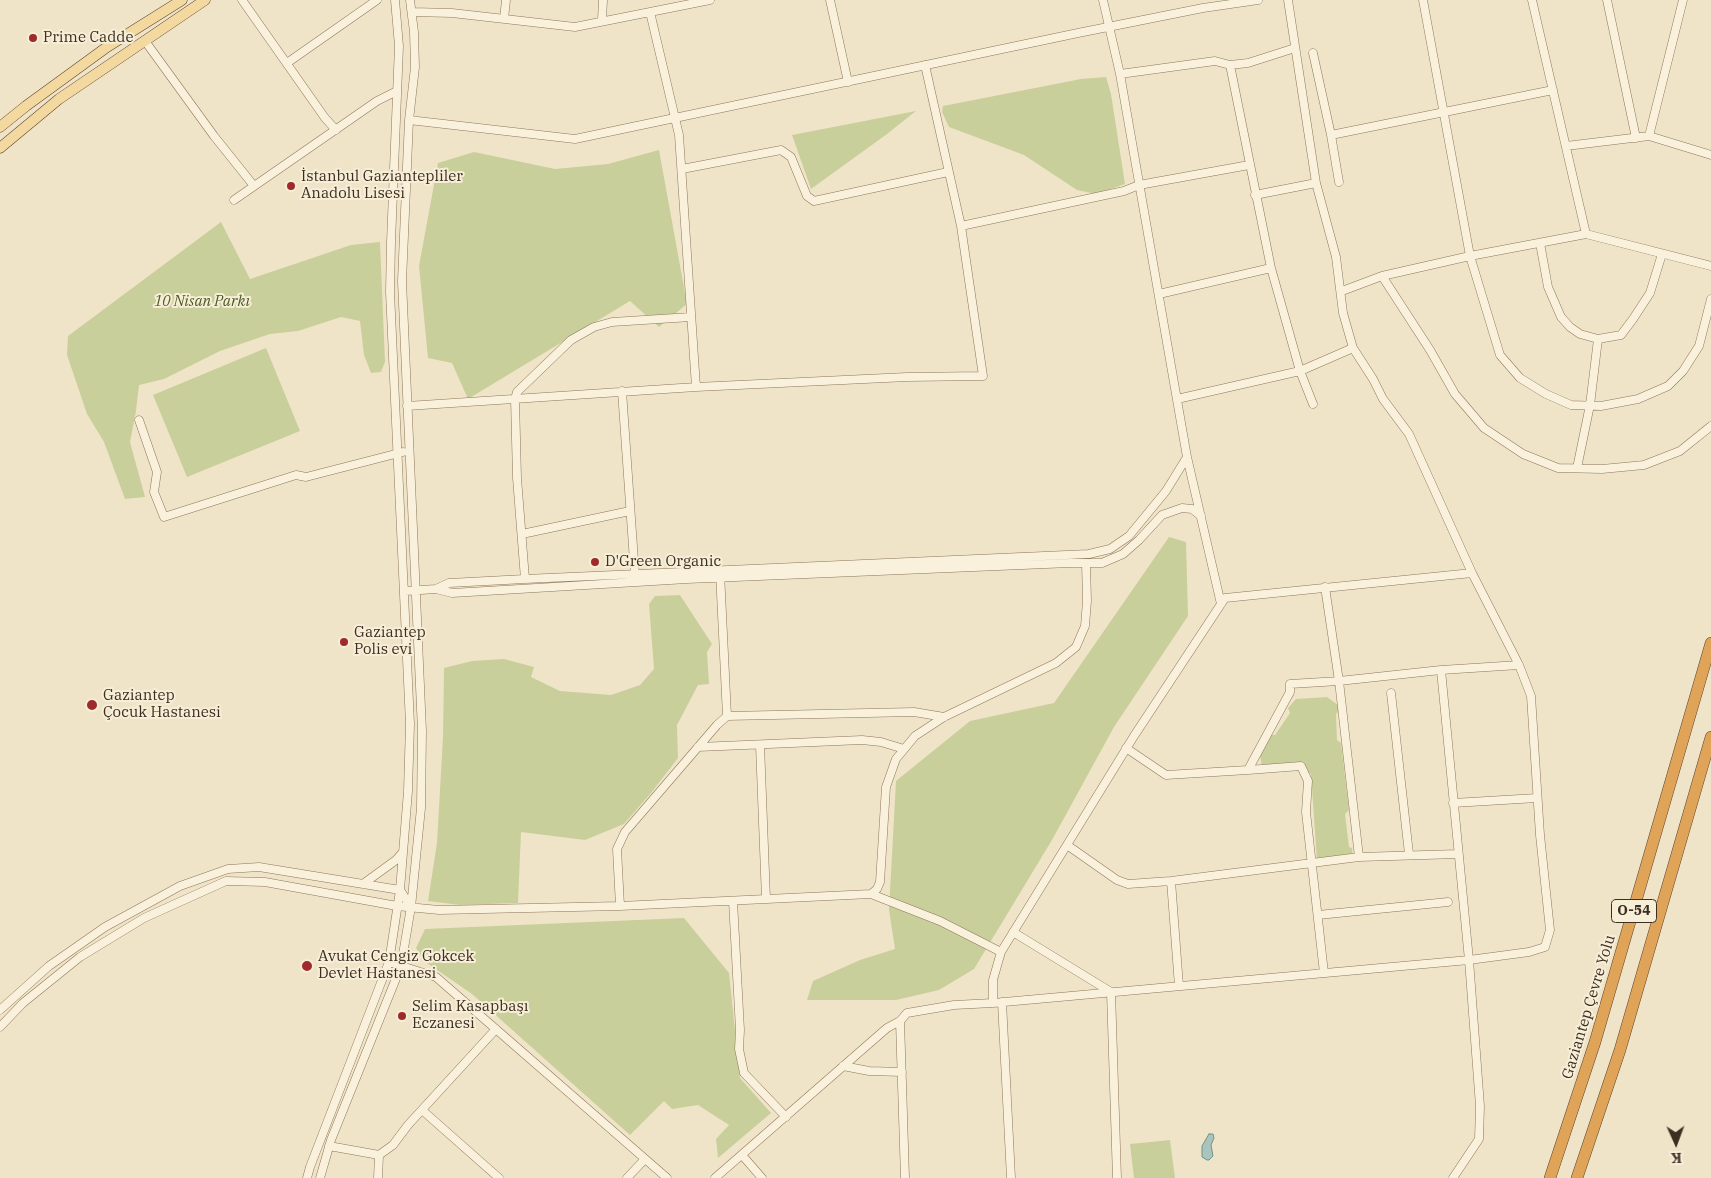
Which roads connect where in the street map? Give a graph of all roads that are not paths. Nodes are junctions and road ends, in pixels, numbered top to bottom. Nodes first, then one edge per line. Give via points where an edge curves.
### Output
1 (182, 0) edge
2 (205, 0) edge
3 (242, 0) edge
4 (377, 0) edge
5 (395, 0) edge
6 (410, 0) edge
7 (506, 0) edge
8 (603, 0) edge
9 (710, 0) edge
10 (830, 0) edge
11 (1103, 0) edge
12 (1202, 0) edge
13 (1258, 0) edge
14 (1288, 0) edge
15 (1423, 0) edge
16 (1532, 0) edge
17 (1607, 0) edge
18 (1683, 0) edge
19 (1203, 8) junction
20 (412, 12) junction
21 (650, 12) junction
22 (504, 19) junction
23 (602, 20) junction
24 (1109, 28) junction
25 (145, 41) junction
26 (1294, 48) junction
27 (1313, 53) dead end
28 (287, 64) junction
29 (1230, 65) junction
30 (925, 66) junction
31 (1120, 74) junction
32 (848, 82) junction
33 (1553, 90) junction
34 (397, 91) junction
35 (1443, 111) junction
36 (674, 118) junction
37 (409, 120) junction
38 (0, 127) edge
39 (336, 130) junction
40 (1331, 135) junction
41 (1649, 136) junction
42 (1636, 138) junction
43 (1566, 146) junction
44 (0, 148) edge
45 (1711, 155) edge
46 (1249, 165) junction
47 (682, 169) junction
48 (948, 172) junction
49 (1339, 182) dead end
50 (1316, 183) junction
51 (1139, 185) junction
52 (254, 186) junction
53 (1255, 195) junction
54 (234, 200) dead end
55 (961, 226) junction
56 (1586, 234) junction
57 (1540, 243) junction
58 (1662, 254) junction
59 (1470, 256) junction
60 (1711, 266) edge
61 (1271, 268) junction
62 (1382, 276) junction
63 (1342, 291) junction
64 (1159, 294) junction
65 (1711, 299) edge
66 (691, 317) junction
67 (1598, 339) junction
68 (1353, 348) junction
69 (1300, 371) junction
70 (696, 387) junction
71 (622, 391) junction
72 (515, 399) junction
73 (1177, 399) junction
74 (1313, 404) dead end
75 (1590, 405) junction
76 (407, 406) junction
77 (139, 420) dead end
78 (1711, 426) edge
79 (398, 452) junction
80 (410, 452) junction
81 (1187, 457) junction
82 (1577, 468) junction
83 (630, 511) junction
84 (1201, 516) junction
85 (522, 534) junction
86 (1086, 563) junction
87 (1472, 573) junction
88 (720, 574) junction
89 (635, 575) junction
90 (525, 579) junction
91 (1325, 587) junction
92 (405, 590) junction
93 (416, 590) junction
94 (436, 590) junction
95 (1221, 604) junction
96 (1711, 643) edge
97 (1519, 665) junction
98 (1441, 670) junction
99 (1339, 681) junction
100 (1391, 693) dead end
101 (727, 716) junction
102 (944, 717) junction
103 (1711, 737) edge
104 (760, 745) junction
105 (698, 748) junction
106 (1126, 748) junction
107 (904, 749) junction
108 (1248, 770) junction
109 (1537, 798) junction
110 (1454, 803) junction
111 (1067, 844) junction
112 (402, 853) junction
113 (1409, 854) junction
114 (1458, 854) junction
115 (1359, 857) junction
116 (1311, 864) junction
117 (1171, 881) junction
118 (363, 884) junction
119 (400, 890) junction
120 (871, 894) junction
121 (766, 899) junction
122 (733, 901) junction
123 (1448, 902) dead end
124 (397, 906) junction
125 (620, 906) junction
126 (411, 907) junction
127 (1318, 915) junction
128 (1013, 932) junction
129 (1001, 952) junction
130 (1469, 960) junction
131 (389, 962) junction
132 (401, 966) junction
133 (1324, 973) junction
134 (1179, 986) junction
135 (1111, 992) junction
136 (1002, 1002) junction
137 (993, 1003) junction
138 (0, 1010) edge
139 (900, 1021) junction
140 (0, 1027) edge
141 (496, 1029) junction
142 (843, 1066) junction
143 (902, 1072) junction
144 (422, 1110) junction
145 (786, 1116) junction
146 (329, 1146) junction
147 (379, 1155) junction
148 (742, 1155) junction
149 (645, 1159) junction
150 (307, 1178) edge
151 (320, 1178) edge
152 (378, 1178) edge
153 (499, 1178) edge
154 (627, 1178) edge
155 (667, 1178) edge
156 (716, 1178) edge
157 (762, 1178) edge
158 (905, 1178) edge
159 (1011, 1178) edge
160 (1117, 1178) edge
161 (1453, 1178) edge
162 (1550, 1178) edge
163 (1577, 1178) edge

1 - 38 main road via 107,47
2 - 25 main road
3 - 28 street
4 - 28 street
5 - 34 street via 400,46
6 - 20 street
7 - 22 street
8 - 23 street
9 - 21 street
10 - 32 street
11 - 24 street
12 - 19 street
13 - 19 street
14 - 26 street
15 - 35 street
16 - 33 street
17 - 42 street
18 - 41 street
19 - 24 street
20 - 22 street
20 - 37 street via 415,67
21 - 23 street
21 - 36 street
22 - 23 street via 575,27
24 - 30 street
24 - 31 street
25 - 44 main road via 59,99
25 - 52 street
26 - 29 street via 1248,63
26 - 50 street
27 - 40 street
28 - 39 street
29 - 31 street via 1215,61
29 - 46 street
30 - 32 street
30 - 48 street
31 - 51 street
32 - 36 street
33 - 35 street
33 - 43 street
34 - 39 street
34 - 79 street via 390,285
35 - 40 street
35 - 59 street
36 - 37 street via 575,139
36 - 47 street
37 - 76 street via 402,243
39 - 52 street
40 - 49 street
41 - 42 street
41 - 45 street
42 - 43 street
43 - 56 street
46 - 51 street
46 - 53 street
47 - 48 street via 781,150 791,157 807,196 814,201
47 - 66 street
48 - 55 street
50 - 53 street
50 - 63 street
51 - 55 street
51 - 64 street
52 - 54 street
53 - 61 street
55 - 70 street via 983,376
56 - 57 street
56 - 58 street
57 - 59 street
57 - 67 street via 1548,287 1561,317 1580,334
58 - 60 street
58 - 67 street via 1650,293 1634,318 1621,335
59 - 62 street
59 - 75 street via 1500,355 1520,378 1546,394 1571,405
61 - 64 street
61 - 69 street
62 - 63 street
62 - 82 street via 1455,394 1484,428 1523,454 1558,468
63 - 68 street
64 - 73 street
65 - 75 street via 1699,346 1683,371 1668,386 1638,399
66 - 70 street
66 - 72 street via 612,322 586,331 571,340 520,389
67 - 75 street
68 - 69 street
68 - 87 street via 1383,399 1409,434
69 - 73 street
69 - 74 street
70 - 71 street
71 - 72 street
71 - 83 street
72 - 76 street
72 - 85 street
73 - 81 street
75 - 82 street
76 - 80 street
77 - 79 street via 157,472 154,492 164,517 296,475 306,477
78 - 82 street via 1680,451 1644,465
79 - 80 street
79 - 92 street
80 - 93 street
81 - 84 street
81 - 88 street via 1166,490 1128,536 1110,549 1096,553
83 - 85 street
83 - 89 street
84 - 86 street via 1182,508 1162,515 1123,554 1102,563
84 - 95 street
85 - 90 street
86 - 88 street
86 - 102 street via 1087,601 1084,626 1076,647 1056,663
87 - 91 street
87 - 97 street
88 - 89 street
88 - 94 street via 452,593
88 - 101 street
89 - 90 street
90 - 94 street via 449,583
91 - 95 street via 1225,598
91 - 99 street
92 - 93 street
92 - 112 street via 410,750
93 - 94 street
93 - 126 street via 422,769
95 - 106 street
96 - 162 highway, Gaziantep Çevre Yolu / O-54 via 1595,1042
97 - 98 street
97 - 109 street via 1531,696
98 - 99 street
98 - 110 street
99 - 108 street via 1290,684 1290,692
99 - 115 street
100 - 113 street
101 - 102 street via 914,712
101 - 105 street
102 - 107 street via 915,736
103 - 163 highway, O-54 via 1620,1050
104 - 105 street
104 - 107 street via 862,740
104 - 121 street
105 - 125 street via 625,832 617,849
106 - 108 street via 1166,775
106 - 111 street
107 - 120 street via 896,760 886,787 880,882
108 - 116 street via 1301,766 1308,781 1306,812
109 - 110 street
109 - 130 street via 1550,930 1545,947
110 - 114 street
111 - 117 street via 1117,880 1128,884
111 - 128 street
112 - 118 street
112 - 119 street
113 - 114 street
113 - 115 street
114 - 130 street
115 - 116 street
116 - 117 street
116 - 127 street
117 - 134 street
118 - 119 street
118 - 138 street via 259,867 228,870 180,886 105,926 49,966
119 - 124 street
119 - 126 street
120 - 121 street
120 - 129 street via 940,921
121 - 122 street
122 - 125 street
122 - 145 street via 739,1049 744,1073
123 - 127 street
124 - 126 street
124 - 131 street
124 - 140 street via 265,882 226,881 144,918 80,957 23,1003
125 - 126 street via 439,910
126 - 132 street
127 - 133 street
128 - 129 street
128 - 135 street
129 - 137 street via 993,980
130 - 133 street
130 - 161 street via 1480,1106 1478,1139
131 - 132 street
131 - 150 street
132 - 141 street via 436,977
132 - 146 street
133 - 134 street
134 - 135 street
135 - 136 street
135 - 160 street
136 - 137 street
136 - 159 street
137 - 139 street via 954,1005 907,1013
139 - 142 street via 887,1028
139 - 143 street
141 - 144 street
141 - 149 street
142 - 143 street
142 - 145 street
143 - 158 street
144 - 147 street via 393,1145
144 - 153 street
145 - 148 street
146 - 147 street
146 - 151 street
147 - 152 street
148 - 156 street
148 - 157 street
149 - 154 street
149 - 155 street

